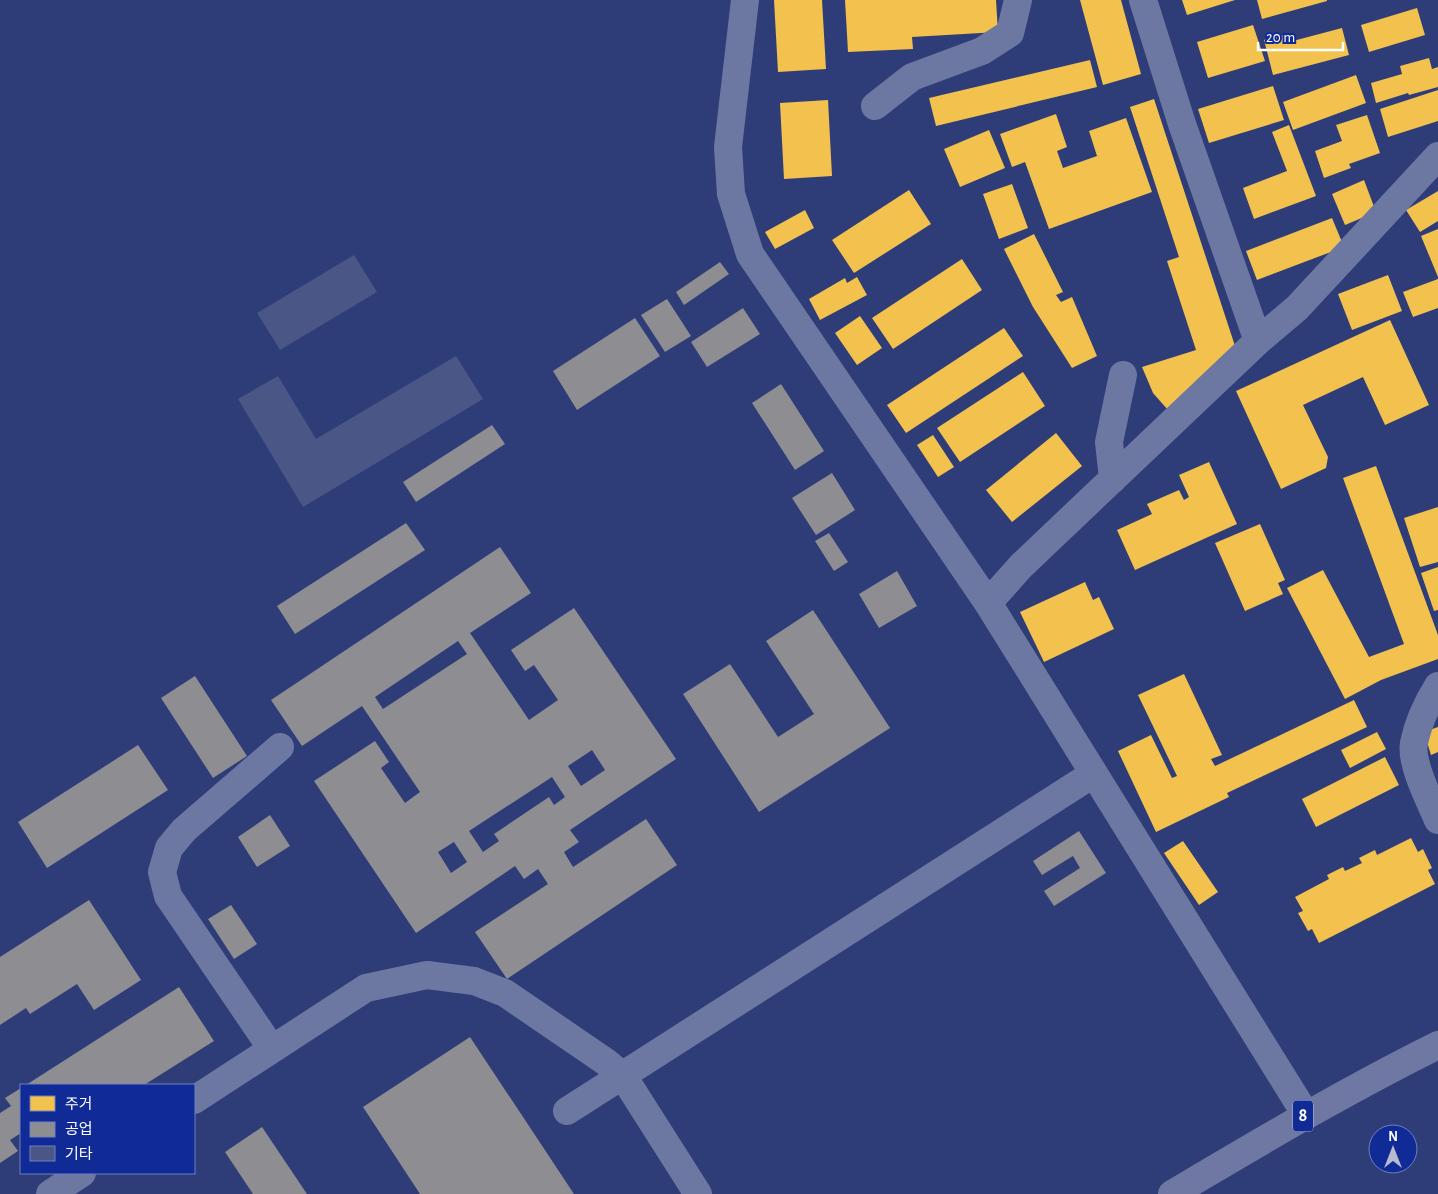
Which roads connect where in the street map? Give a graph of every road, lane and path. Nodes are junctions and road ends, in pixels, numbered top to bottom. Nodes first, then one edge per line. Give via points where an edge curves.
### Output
1 (745, 0) edge
2 (1018, 0) edge
3 (1143, 0) edge
4 (875, 106) dead end
5 (1438, 156) edge
6 (1258, 341) junction
7 (1123, 375) dead end
8 (1114, 479) junction
9 (988, 604) junction
10 (1438, 686) edge
11 (280, 746) dead end
12 (1093, 774) junction
13 (1438, 820) edge
14 (1438, 1045) edge
15 (272, 1049) junction
16 (623, 1076) junction
17 (195, 1099) edge
18 (567, 1112) dead end
19 (1306, 1115) junction
20 (80, 1174) edge
21 (50, 1194) edge
22 (698, 1194) edge
23 (1172, 1194) edge

1 - 9 street via 728,147 731,194 750,254
2 - 4 street via 1010,33 982,51 912,77
3 - 6 street via 1182,124
5 - 6 street via 1297,308
6 - 8 street
7 - 8 street via 1110,442
8 - 9 street via 1022,566
9 - 12 street
10 - 13 street via 1428,702 1413,744 1418,773
11 - 15 street via 184,830 169,848 162,872 168,896
12 - 16 street
12 - 19 street
14 - 19 highway, 8
15 - 16 street via 366,988 427,975 474,981 505,993
15 - 17 street
16 - 18 street
16 - 22 street
19 - 23 highway, 8
20 - 21 street

